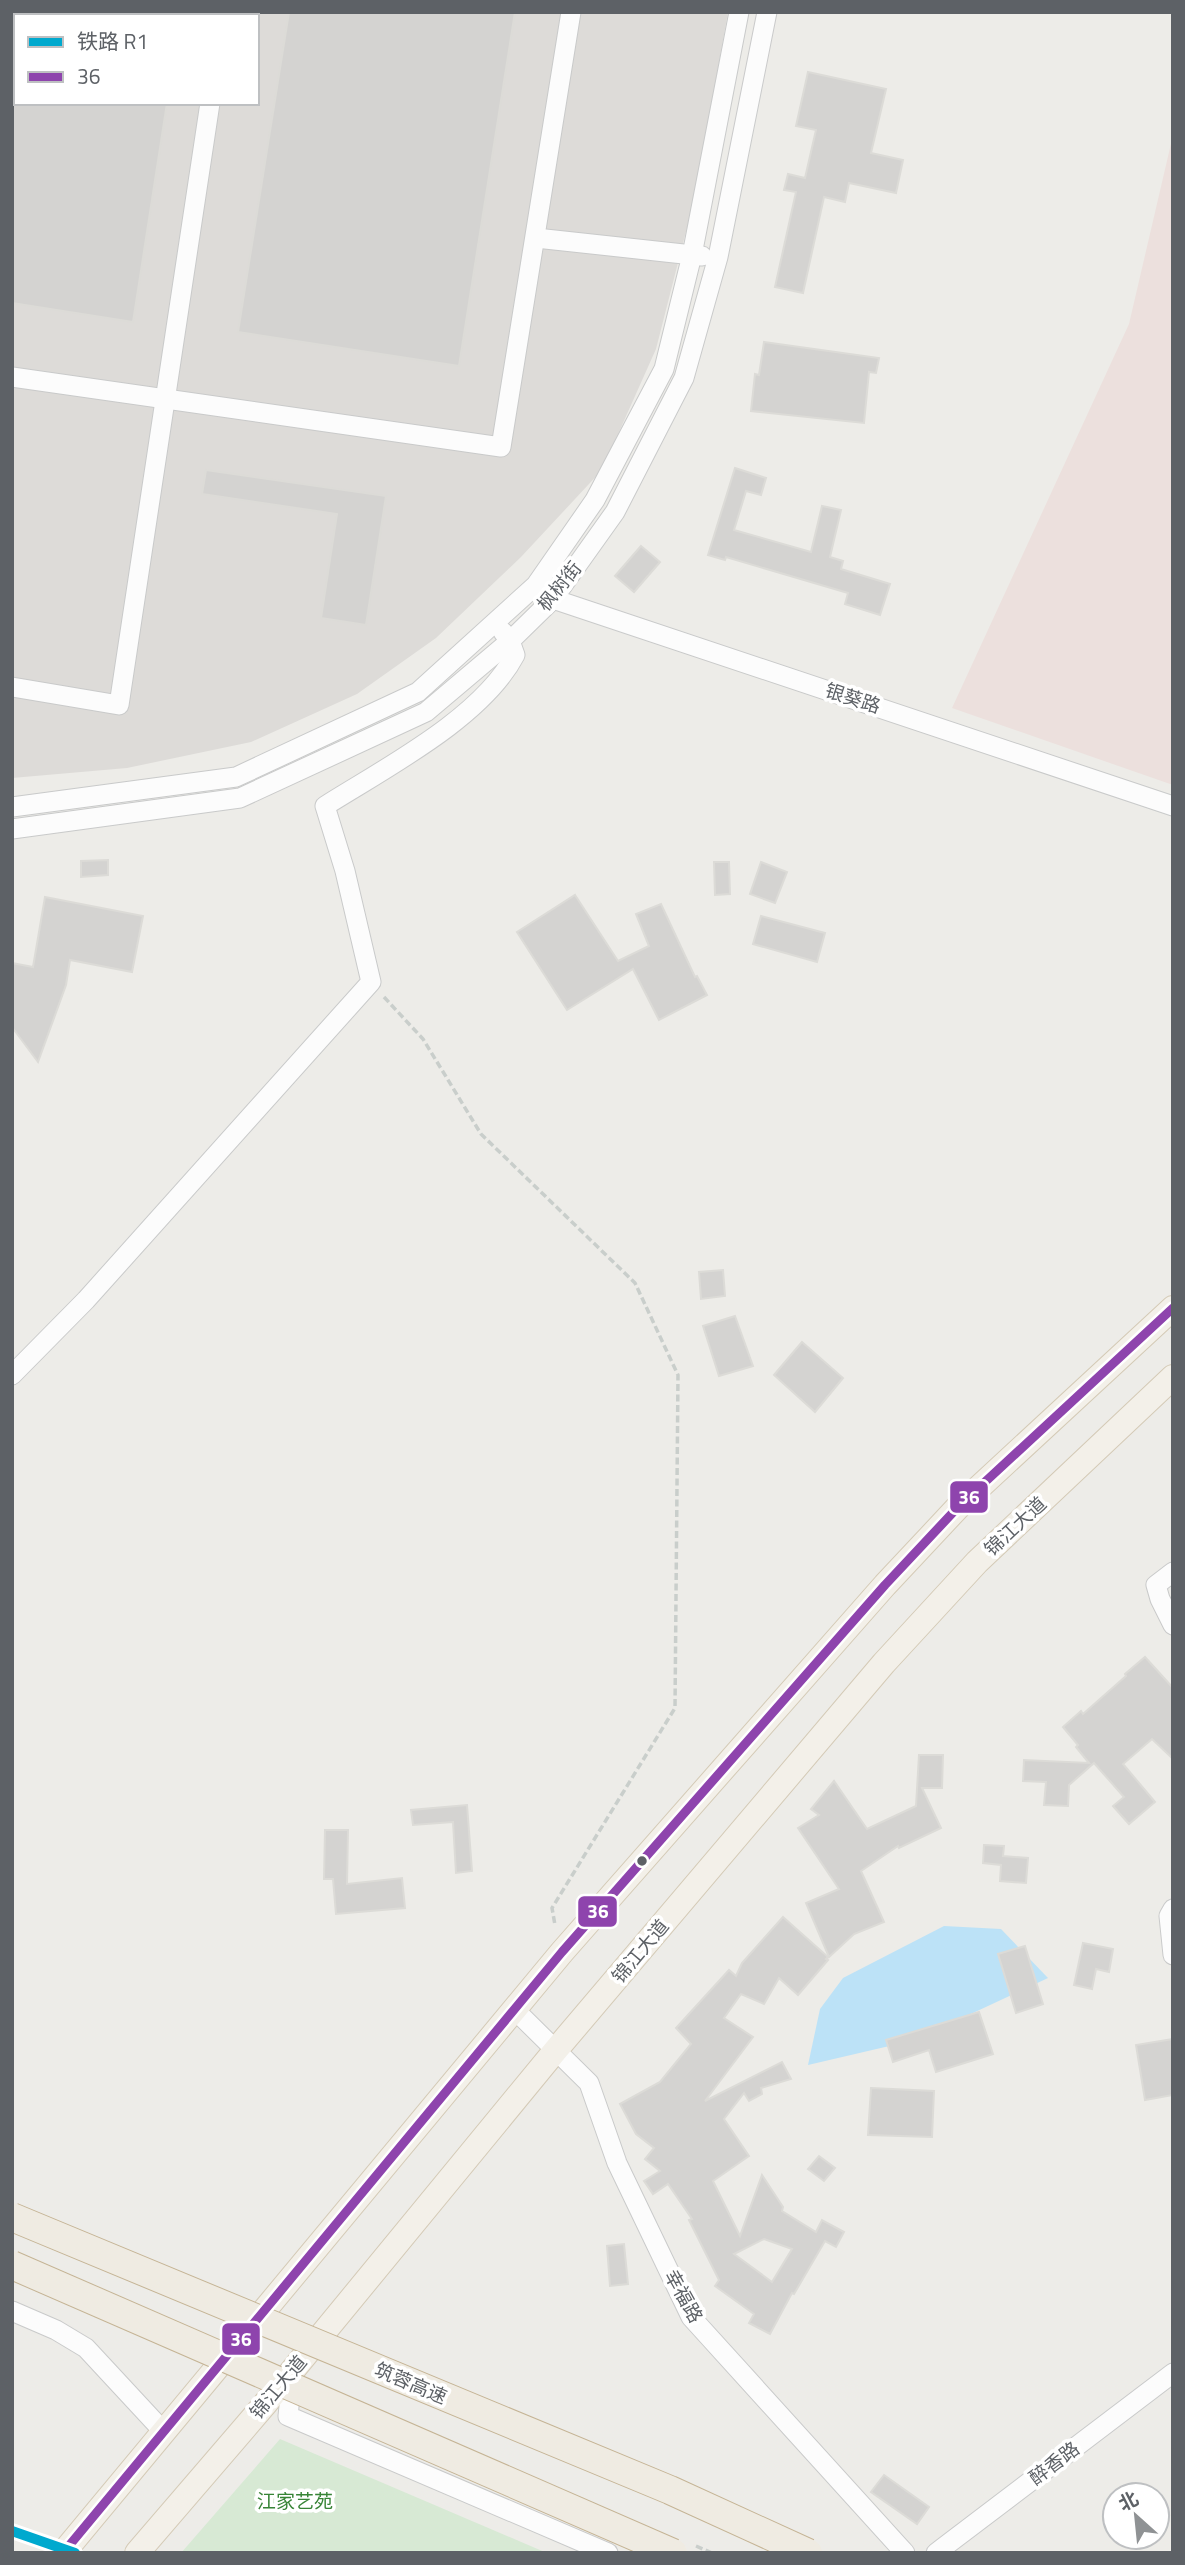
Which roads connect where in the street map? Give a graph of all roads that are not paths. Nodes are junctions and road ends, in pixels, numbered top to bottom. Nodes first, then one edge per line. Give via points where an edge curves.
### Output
1 (571, 12) edge
2 (739, 12) edge
3 (767, 12) edge
4 (210, 105) edge
5 (536, 238) junction
6 (692, 255) junction
7 (718, 257) junction
8 (12, 377) edge
9 (166, 399) junction
10 (536, 585) junction
11 (553, 599) junction
12 (496, 622) junction
13 (510, 641) junction
14 (12, 687) edge
15 (1173, 806) edge
16 (12, 807) edge
17 (12, 829) edge
18 (1173, 1308) edge
19 (12, 1375) edge
20 (1173, 1377) edge
21 (1173, 1572) edge
22 (1173, 1625) edge
23 (1173, 1909) edge
24 (1173, 1955) edge
25 (514, 2009) junction
26 (555, 2051) junction
27 (12, 2217) edge
28 (12, 2265) edge
29 (12, 2311) edge
30 (293, 2370) junction
31 (1173, 2373) edge
32 (163, 2431) junction
33 (64, 2553) edge
34 (137, 2553) edge
35 (608, 2553) edge
36 (673, 2553) edge
37 (808, 2553) edge
38 (905, 2553) edge
39 (936, 2553) edge

1 - 5 street
2 - 6 street, 枫树街
3 - 7 street, 枫树街
4 - 9 street
5 - 6 street
5 - 9 street via 501,447
6 - 7 street
6 - 10 street, 枫树街 via 664,369 595,500
7 - 11 street, 枫树街 via 684,378 615,512
8 - 9 street
9 - 14 street via 119,705
10 - 11 street, 银葵路
10 - 12 street, 枫树街
11 - 13 street, 枫树街
11 - 15 street, 银葵路
12 - 13 street
12 - 16 street, 枫树街 via 418,692 236,777
13 - 17 street, 枫树街 via 426,712 240,798
13 - 19 street via 515,655 507,670 453,724 325,806 370,982 105,1280
18 - 25 main road via 959,1506
20 - 26 main road, 锦江大道 via 977,1562 884,1663
21 - 22 street via 1156,1585
23 - 24 street via 1169,1916
25 - 26 street, 幸福路
25 - 32 main road
26 - 30 main road, 锦江大道
26 - 38 street, 幸福路 via 589,2083 617,2163 691,2317
27 - 37 highway, 筑蓉高速, bridge via 670,2490
28 - 36 highway, bridge
29 - 32 street via 86,2348
30 - 34 main road, 锦江大道
30 - 35 street via 288,2416
31 - 39 street, 醉香路
32 - 33 main road

